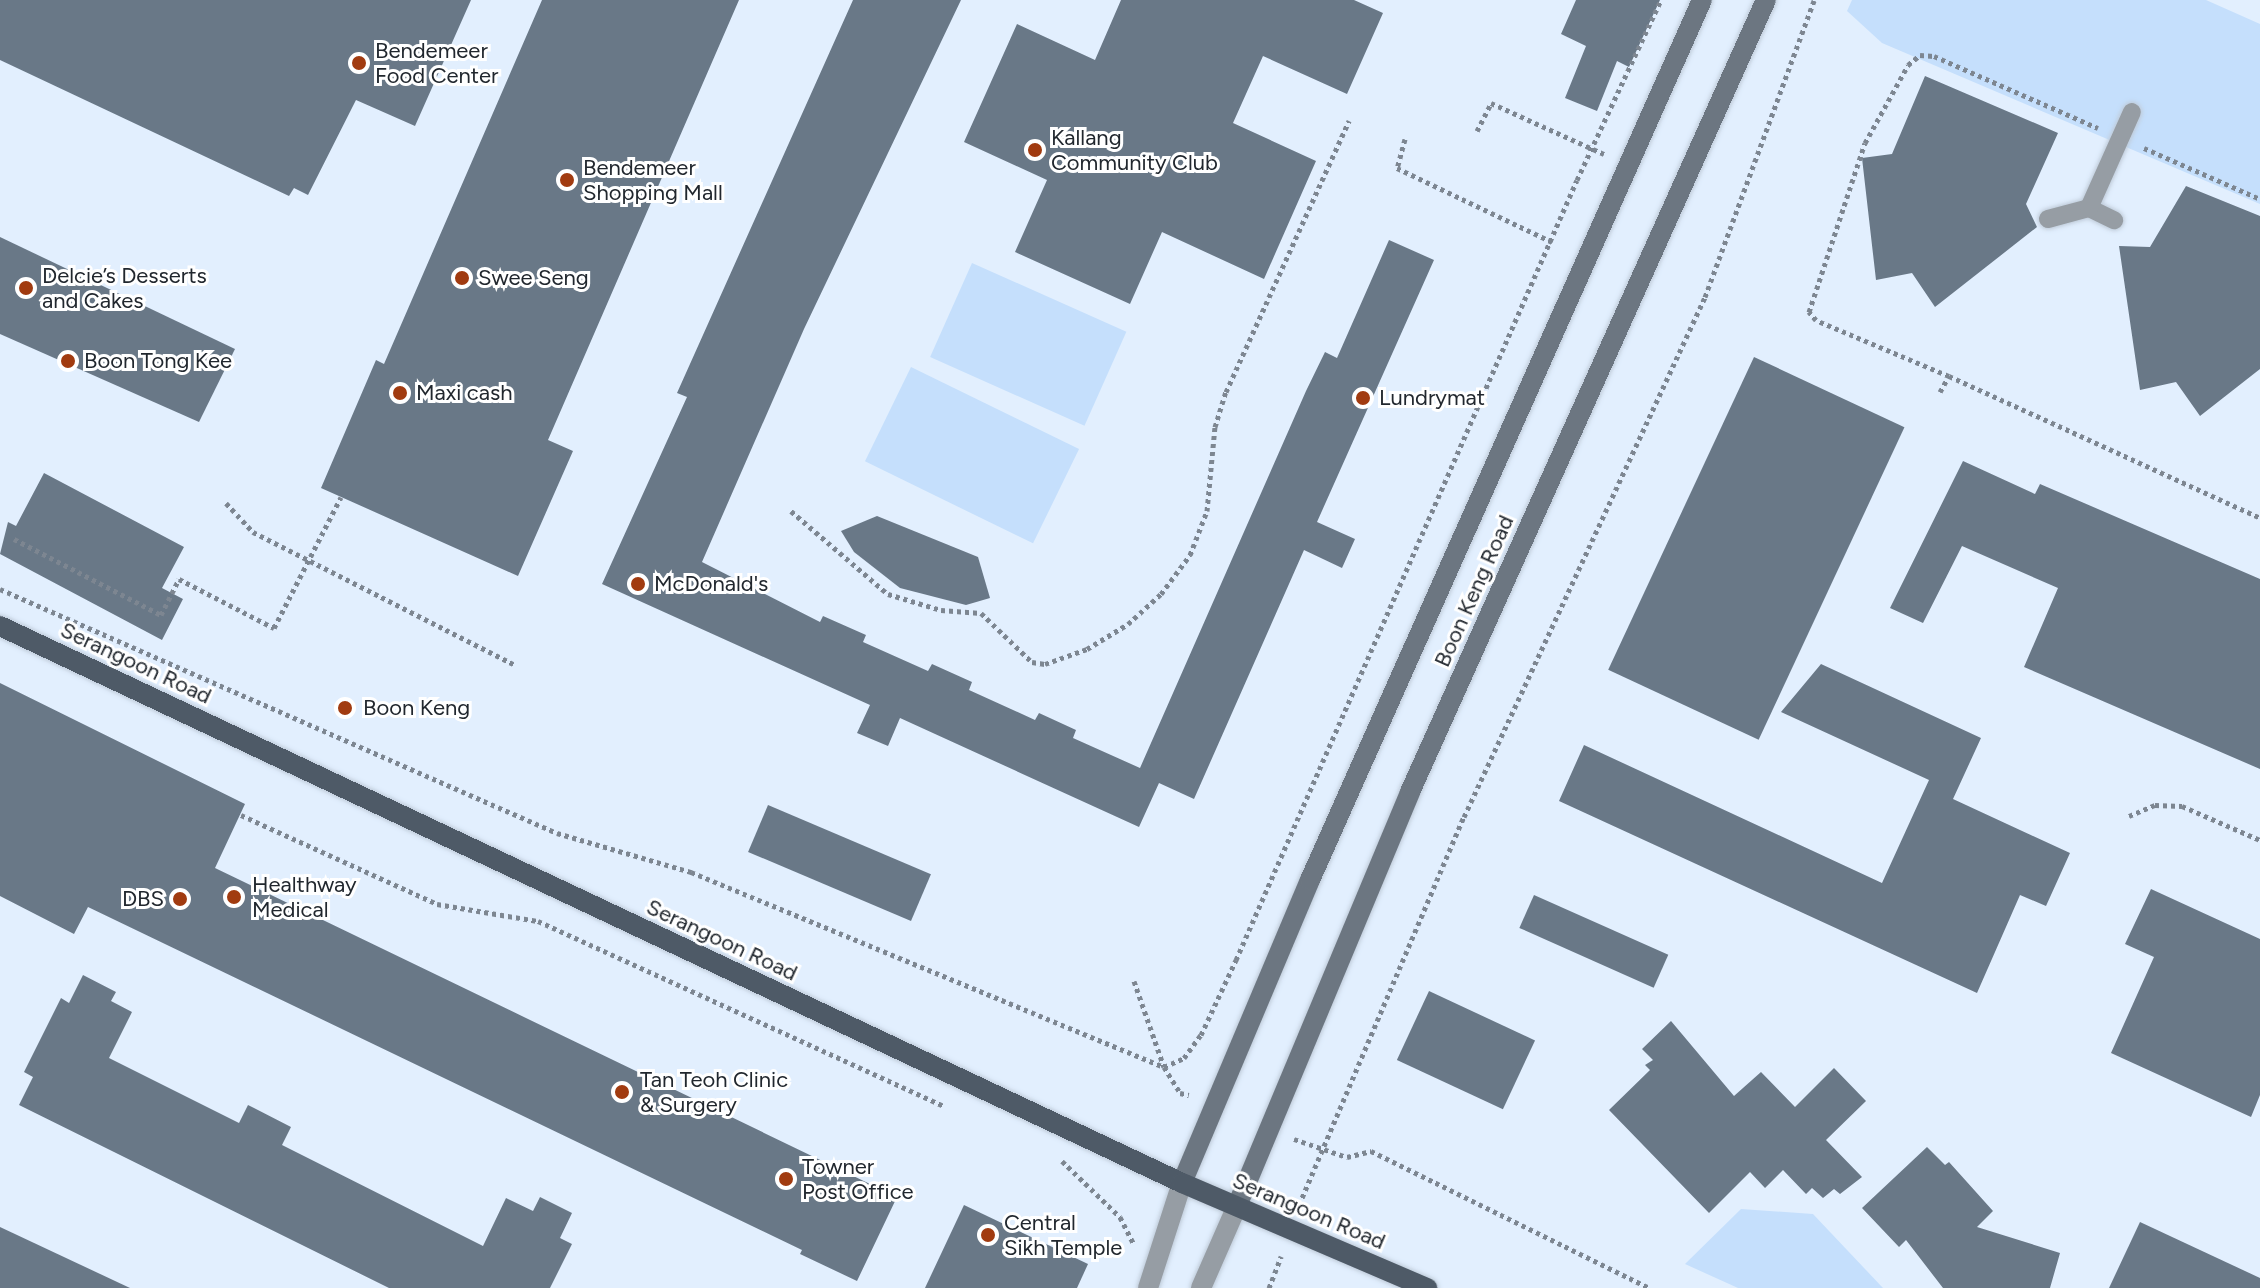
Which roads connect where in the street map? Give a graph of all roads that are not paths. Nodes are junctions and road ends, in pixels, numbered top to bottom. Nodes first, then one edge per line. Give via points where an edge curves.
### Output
1 (1702, 0) edge
2 (1766, 0) edge
3 (2132, 112) dead end
4 (2089, 208) junction
5 (2048, 219) dead end
6 (2114, 220) dead end
7 (0, 626) edge
8 (1182, 1183) junction
9 (1237, 1206) junction
10 (1148, 1288) edge
11 (1201, 1288) edge
12 (1427, 1288) edge

1 - 8 main road, Boon Keng Road
2 - 9 main road, Boon Keng Road via 1410,792
3 - 4 lane
4 - 5 lane
4 - 6 lane
7 - 8 main road, Serangoon Road
8 - 9 main road, Serangoon Road
8 - 10 street
9 - 11 street
9 - 12 main road, Serangoon Road

